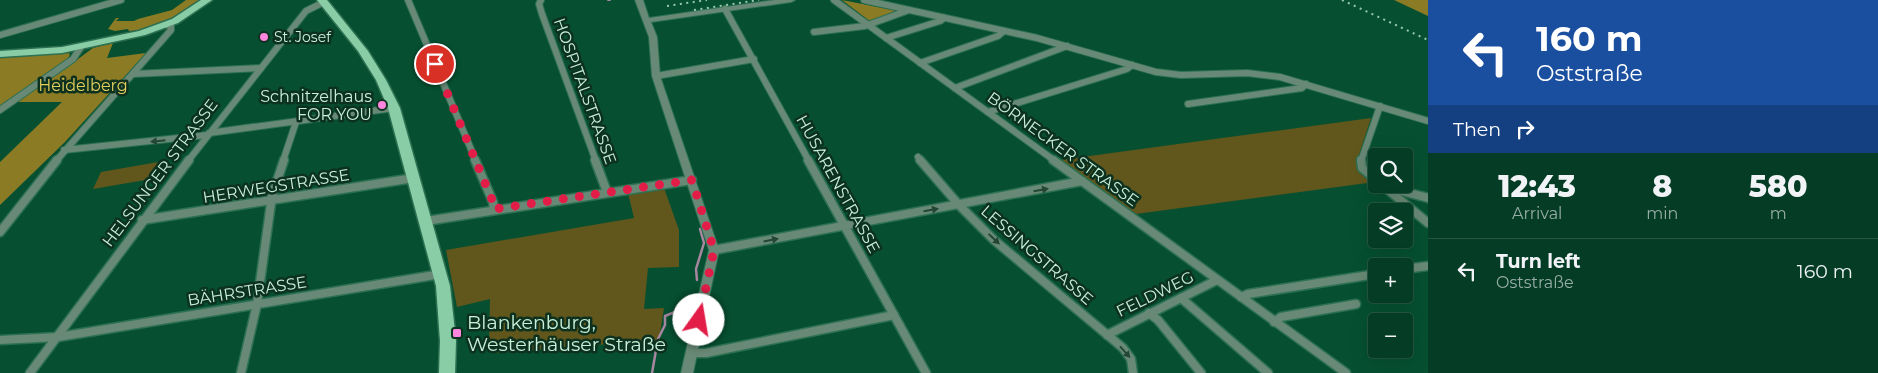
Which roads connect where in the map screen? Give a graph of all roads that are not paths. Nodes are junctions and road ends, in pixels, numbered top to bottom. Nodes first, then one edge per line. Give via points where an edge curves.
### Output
1 (121, 0) edge
2 (207, 0) edge
3 (408, 0) edge
4 (541, 0) edge
5 (639, 0) edge
6 (791, 0) edge
7 (834, 0) edge
8 (864, 0) edge
9 (323, 1) edge
10 (725, 9) junction
11 (909, 10) junction
12 (944, 18) junction
13 (648, 20) junction
14 (167, 25) junction
15 (868, 25) junction
16 (1004, 31) junction
17 (814, 32) dead end
18 (0, 35) edge
19 (886, 38) junction
20 (1067, 46) junction
21 (81, 47) junction
22 (0, 54) edge
23 (754, 59) junction
24 (920, 63) junction
25 (1132, 65) junction
26 (261, 68) junction
27 (133, 74) junction
28 (656, 76) junction
29 (1306, 84) junction
30 (955, 88) junction
31 (1188, 104) dead end
32 (1380, 106) junction
33 (394, 108) junction
34 (0, 110) edge
35 (988, 112) junction
36 (1428, 121) edge
37 (296, 122) junction
38 (208, 134) junction
39 (64, 150) junction
40 (918, 158) dead end
41 (1368, 173) edge
42 (414, 178) junction
43 (692, 180) junction
44 (1082, 181) junction
45 (606, 192) junction
46 (1392, 193) edge
47 (1411, 193) edge
48 (1428, 198) edge
49 (271, 201) junction
50 (959, 205) junction
51 (494, 209) junction
52 (142, 220) junction
53 (426, 221) junction
54 (1428, 223) edge
55 (846, 226) junction
56 (0, 232) edge
57 (714, 250) junction
58 (1428, 266) edge
59 (1413, 268) edge
60 (441, 274) junction
61 (1368, 275) edge
62 (1217, 280) junction
63 (1241, 297) junction
64 (1181, 298) junction
65 (257, 304) junction
66 (1356, 304) dead end
67 (1149, 313) junction
68 (894, 315) junction
69 (1274, 322) junction
70 (1107, 335) junction
71 (58, 338) junction
72 (0, 340) edge
73 (691, 353) junction
74 (30, 373) edge
75 (241, 373) edge
76 (447, 373) edge
77 (687, 373) edge
78 (926, 373) edge
79 (1133, 373) edge
80 (1201, 373) edge
81 (1268, 373) edge
82 (1346, 373) edge

1 - 18 street
2 - 14 main road
3 - 51 street
4 - 45 street, HOSPITALSTRASSE via 542,14
5 - 13 street
6 - 10 street
7 - 15 street, BÖRNECKER STRASSE
8 - 11 street
9 - 26 street, HELSUNGER STRASSE via 306,11
9 - 33 main road via 340,19 364,55
10 - 13 street
10 - 23 street, HUSARENSTRASSE
11 - 12 street
11 - 15 street
12 - 16 street
12 - 19 street
13 - 28 street via 654,40
14 - 21 main road
14 - 27 street via 171,30
15 - 17 street
15 - 19 street, BÖRNECKER STRASSE
16 - 20 street
16 - 24 street via 998,36
19 - 24 street, BÖRNECKER STRASSE
20 - 25 street
20 - 30 street
21 - 22 main road
21 - 34 street via 78,55 69,62
23 - 28 street
23 - 55 street, HUSARENSTRASSE
24 - 30 street, BÖRNECKER STRASSE
25 - 29 street via 1169,74 1247,73
25 - 35 street
26 - 27 street
26 - 38 street, HELSUNGER STRASSE
27 - 39 street
28 - 43 street
29 - 31 street via 1302,88
29 - 32 street
30 - 35 street, BÖRNECKER STRASSE
32 - 36 street
32 - 41 street via 1361,160 1362,168
33 - 37 street
33 - 42 main road
35 - 44 street, BÖRNECKER STRASSE
37 - 38 street
37 - 49 street
38 -> 39 street
38 - 52 street, HELSUNGER STRASSE
39 - 56 street
40 - 50 street, LESSINGSTRASSE
42 - 49 street, HERWEGSTRASSE
42 - 53 main road
43 - 45 street
43 - 57 street
50 -> 44 street
44 - 62 street, BÖRNECKER STRASSE
45 - 51 street
46 - 54 street
47 - 48 street
49 - 52 street, HERWEGSTRASSE
49 - 65 street
55 -> 50 street
50 -> 70 street, LESSINGSTRASSE via 994,240
51 - 53 street
52 - 71 street, HELSUNGER STRASSE
53 - 60 main road
57 -> 55 street
55 - 68 street, HUSARENSTRASSE
57 - 73 street
58 - 59 street
60 - 65 street, BÄHRSTRASSE
60 - 76 main road via 448,335
61 - 63 street
62 - 63 street, BÖRNECKER STRASSE
62 - 64 street, FELDWEG
63 - 69 street, BÖRNECKER STRASSE
64 - 67 street, FELDWEG
64 - 81 street
65 - 71 street, BÄHRSTRASSE
65 - 75 street
66 - 69 street via 1282,317
67 - 70 street, FELDWEG
67 - 80 street
68 - 73 street via 702,354
68 - 78 street, HUSARENSTRASSE
69 - 82 street, BÖRNECKER STRASSE
70 -> 79 street, LESSINGSTRASSE via 1131,359
71 - 72 street, BÄHRSTRASSE
71 - 74 street, HELSUNGER STRASSE
73 - 77 street

